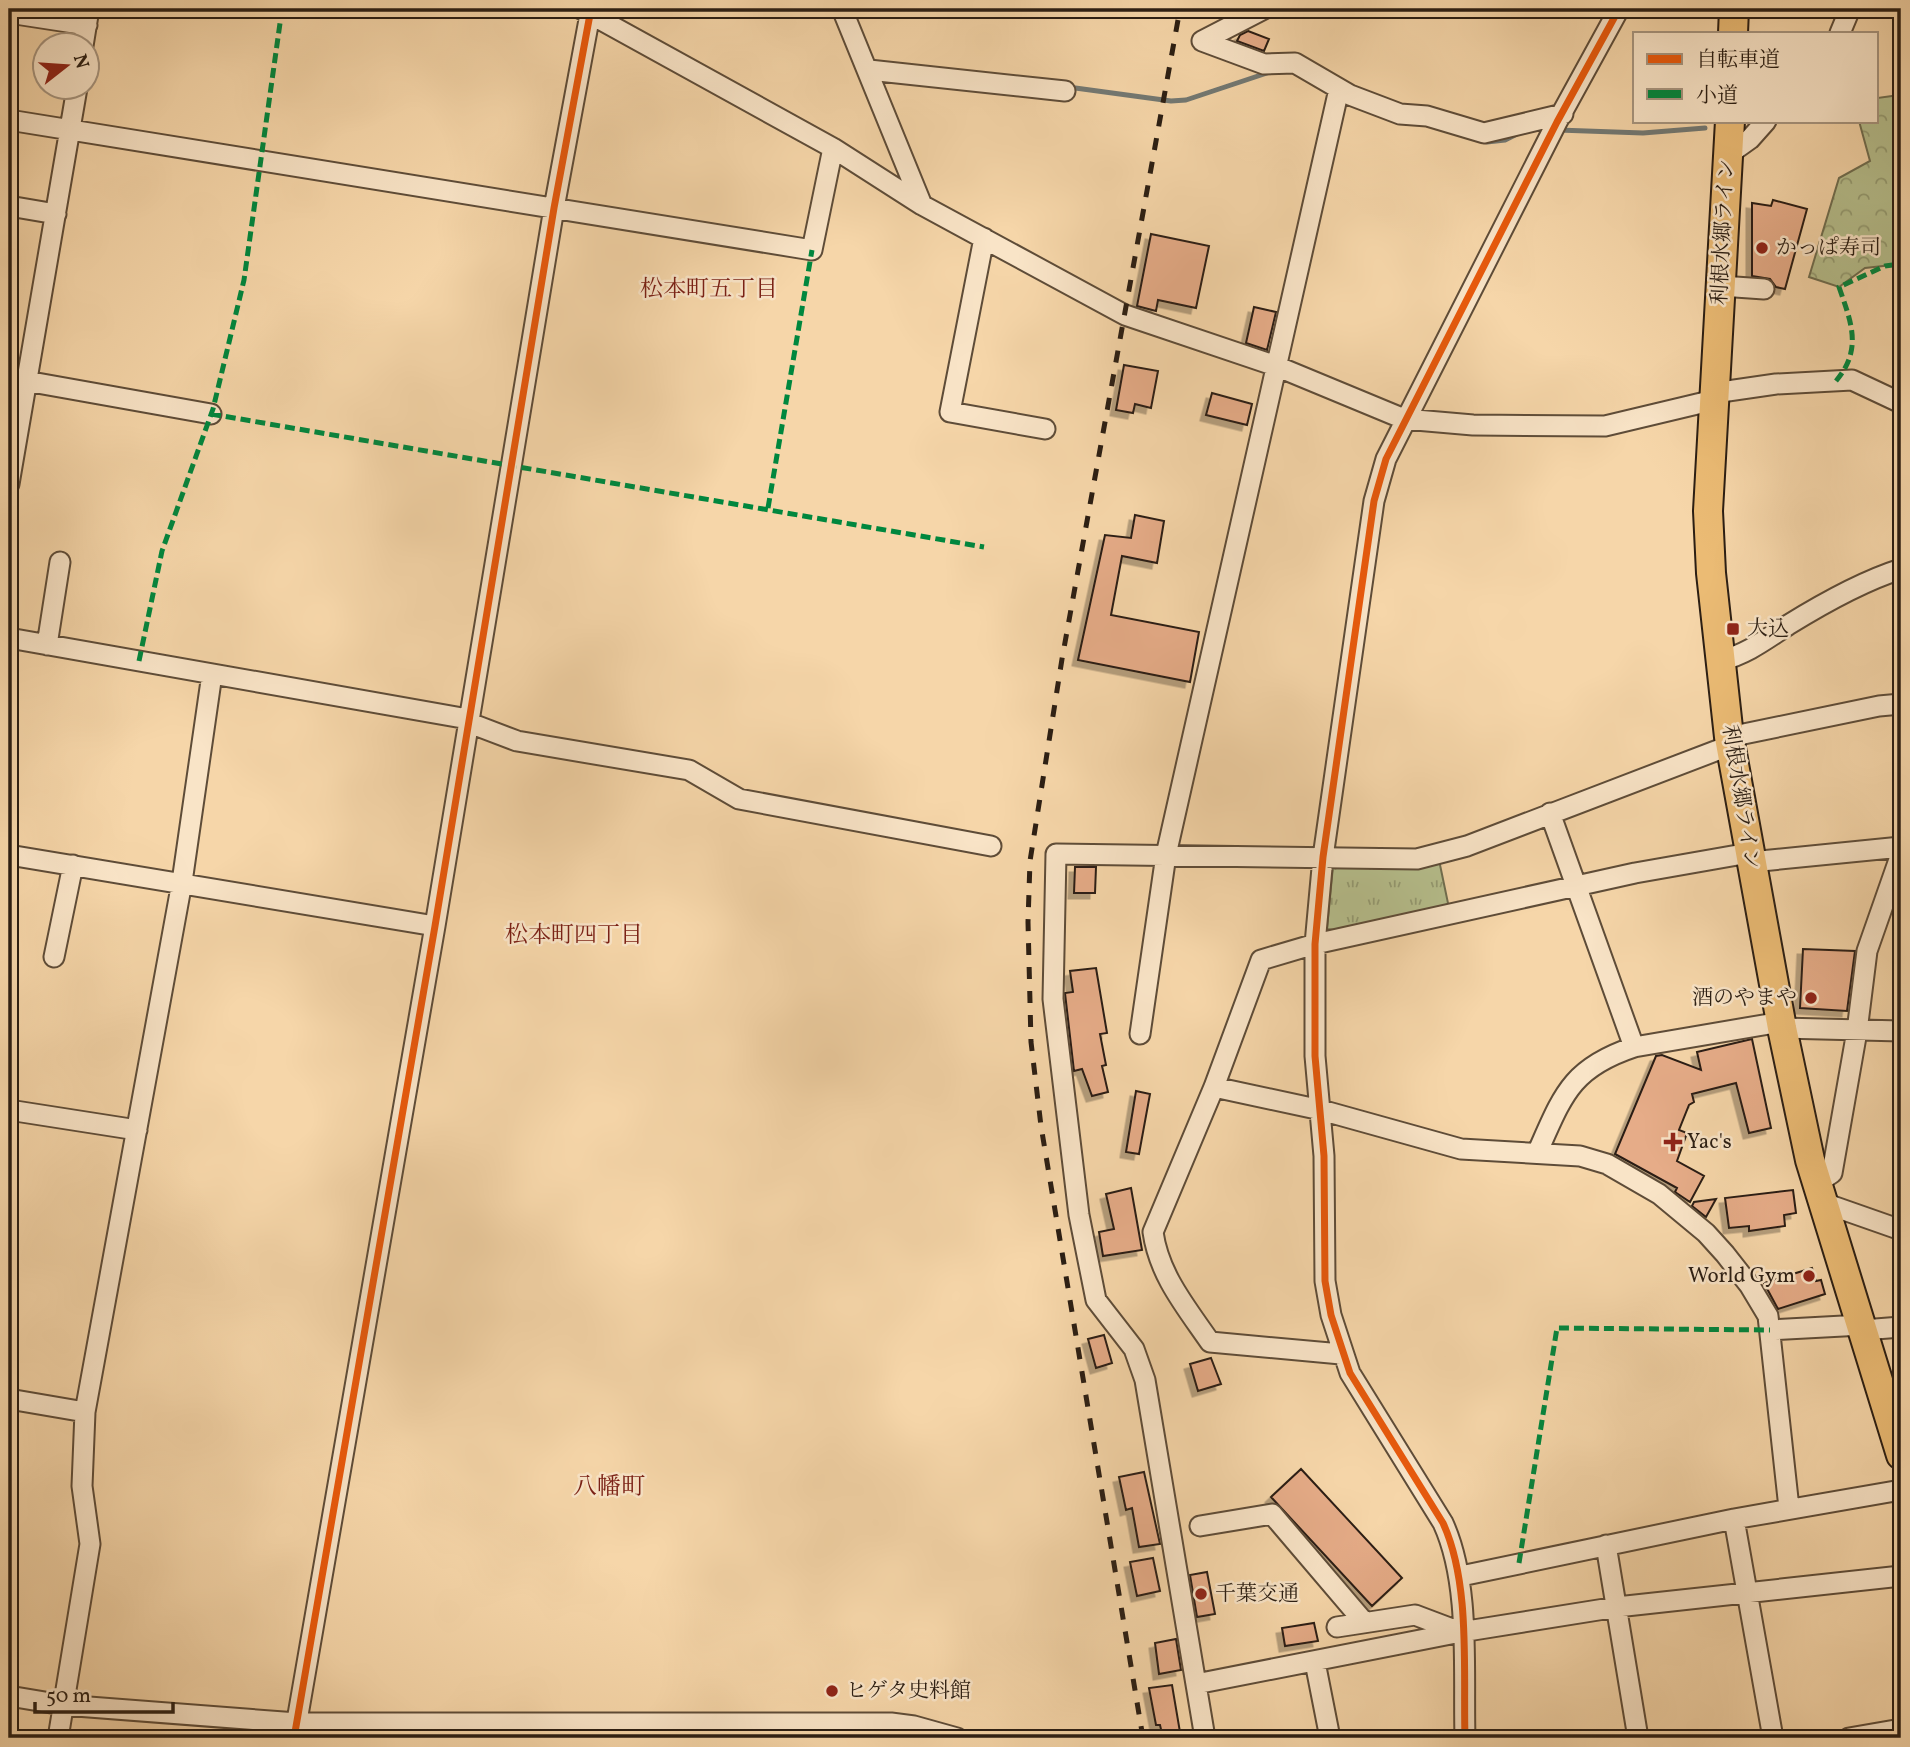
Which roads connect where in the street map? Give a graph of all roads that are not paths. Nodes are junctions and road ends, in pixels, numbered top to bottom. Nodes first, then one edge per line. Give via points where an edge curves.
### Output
1 (842, 9) edge
2 (1264, 9) edge
3 (1619, 9) edge
4 (1734, 9) edge
5 (1850, 9) edge
6 (587, 11) edge
7 (9, 13) edge
8 (88, 17) edge
9 (1733, 32) edge
10 (1840, 32) edge
11 (869, 70) junction
12 (1339, 89) junction
13 (1065, 91) dead end
14 (75, 102) edge
15 (9, 120) edge
16 (1730, 122) edge
17 (1765, 122) edge
18 (1556, 124) junction
19 (70, 130) junction
20 (833, 148) junction
21 (1729, 154) junction
22 (922, 205) junction
23 (9, 206) edge
24 (554, 208) junction
25 (56, 214) junction
26 (984, 238) junction
27 (1721, 286) junction
28 (1764, 289) dead end
29 (1276, 366) junction
30 (18, 379) edge
31 (1714, 396) junction
32 (1901, 403) edge
33 (211, 414) dead end
34 (1404, 419) junction
35 (1045, 429) dead end
36 (11, 461) edge
37 (9, 484) edge
38 (60, 562) dead end
39 (1901, 569) edge
40 (9, 638) edge
41 (47, 645) junction
42 (1720, 660) junction
43 (212, 674) junction
44 (1901, 704) edge
45 (468, 721) junction
46 (1730, 741) junction
47 (1550, 813) junction
48 (991, 846) dead end
49 (1901, 847) edge
50 (1901, 854) edge
51 (9, 855) edge
52 (1166, 855) junction
53 (1323, 857) junction
54 (1750, 858) junction
55 (73, 865) junction
56 (182, 882) junction
57 (1575, 889) junction
58 (435, 926) junction
59 (1315, 944) junction
60 (54, 957) dead end
61 (1781, 1025) junction
62 (1857, 1031) junction
63 (1901, 1031) edge
64 (1140, 1034) dead end
65 (1634, 1046) junction
66 (1214, 1087) junction
67 (9, 1110) edge
68 (1321, 1110) junction
69 (137, 1130) junction
70 (1538, 1151) junction
71 (1820, 1193) junction
72 (1901, 1230) edge
73 (1901, 1327) edge
74 (1862, 1328) junction
75 (1770, 1330) junction
76 (1341, 1354) junction
77 (9, 1399) edge
78 (85, 1412) junction
79 (1901, 1455) edge
80 (1901, 1490) edge
81 (1788, 1508) junction
82 (1734, 1519) junction
83 (1200, 1526) dead end
84 (1606, 1545) junction
85 (1461, 1576) junction
86 (1901, 1576) edge
87 (1748, 1593) junction
88 (1617, 1607) junction
89 (1364, 1622) junction
90 (1338, 1627) dead end
91 (1461, 1632) junction
92 (1315, 1662) junction
93 (1196, 1684) junction
94 (9, 1696) edge
95 (63, 1705) junction
96 (523, 1730) edge
97 (886, 1730) edge
98 (1901, 1730) edge
99 (295, 1731) edge
100 (703, 1731) edge
101 (58, 1738) edge
102 (957, 1738) edge
103 (1205, 1738) edge
104 (1330, 1738) edge
105 (1465, 1738) edge
106 (1638, 1738) edge
107 (1773, 1738) edge
108 (1849, 1738) edge

1 - 11 street
2 - 12 street via 1202,41 1264,64 1295,63
3 - 18 street
4 - 9 highway
5 - 10 street
6 - 20 street
6 - 24 street
7 - 8 street
11 - 13 street
11 - 22 street
12 - 18 street via 1400,114 1427,116 1484,133
12 - 29 street
14 - 19 street
15 - 19 street
16 - 21 highway, 利根水郷ライン
17 - 21 street
18 - 34 street
19 - 24 street
19 - 25 street
20 - 22 street
20 - 24 street via 812,250
21 - 27 highway, 利根水郷ライン
22 - 26 street
23 - 25 street
24 - 45 street
25 - 30 street
26 - 29 street via 1125,315
26 - 35 street via 950,412
27 - 28 street
27 - 31 highway, 利根水郷ライン
29 - 34 street
29 - 52 street
30 - 33 street
30 - 36 street
31 - 32 street via 1776,384 1852,380
31 - 34 street via 1605,426 1473,425
31 - 42 highway, 利根水郷ライン via 1708,511
34 - 53 street via 1374,501
36 - 37 street
38 - 41 street
39 - 42 street via 1790,624 1743,655
40 - 41 street
41 - 43 street
42 - 46 highway, 利根水郷ライン
43 - 45 street
43 - 56 street
44 - 46 street
45 - 48 street via 517,741 689,770 739,799
45 - 58 street
46 - 47 street
46 - 54 highway, 利根水郷ライン
47 - 53 street via 1427,857 1396,861
47 - 57 street
49 - 54 street
50 - 62 street via 1867,951
51 - 55 street
52 - 53 street
52 - 64 street
52 - 93 street via 1056,854 1053,999 1079,1215 1096,1300 1134,1349 1145,1380
53 - 59 street
54 - 57 street via 1635,873
54 - 61 highway, 利根水郷ライン
55 - 56 street
55 - 60 street
56 - 58 street
56 - 69 street
57 - 59 street
57 - 65 street
58 - 99 street
59 - 66 street via 1261,960
59 - 68 street via 1315,1056
61 - 62 street
61 - 65 street
61 - 71 highway, 利根水郷ライン
62 - 63 street
62 - 71 street via 1832,1173
65 - 70 street via 1612,1054 1572,1083
66 - 68 street
66 - 76 street via 1153,1232 1162,1267 1210,1342
67 - 69 street
68 - 70 street via 1461,1149
68 - 76 street via 1325,1281
69 - 78 street
70 - 75 street via 1607,1164 1659,1194 1725,1254 1768,1316
71 - 72 street
71 - 74 highway, 利根水郷ライン
73 - 74 street
74 - 75 street
74 - 79 highway, 利根水郷ライン
75 - 81 street
76 - 85 street via 1444,1523
77 - 78 street
78 - 95 street via 82,1486 90,1544
80 - 81 street
81 - 82 street
82 - 84 street
82 - 87 street
83 - 89 street via 1272,1514
84 - 85 street
84 - 88 street
85 - 91 street
86 - 87 street
87 - 88 street
87 - 107 street
88 - 91 street
88 - 106 street
89 - 90 street
89 - 91 street via 1415,1615
91 - 92 street
91 - 105 street
92 - 93 street
92 - 104 street
93 - 103 street
94 - 95 street
95 - 99 street
95 - 101 street
96 - 99 street
96 - 100 street
97 - 100 street
97 - 102 street via 914,1726
98 - 108 street

